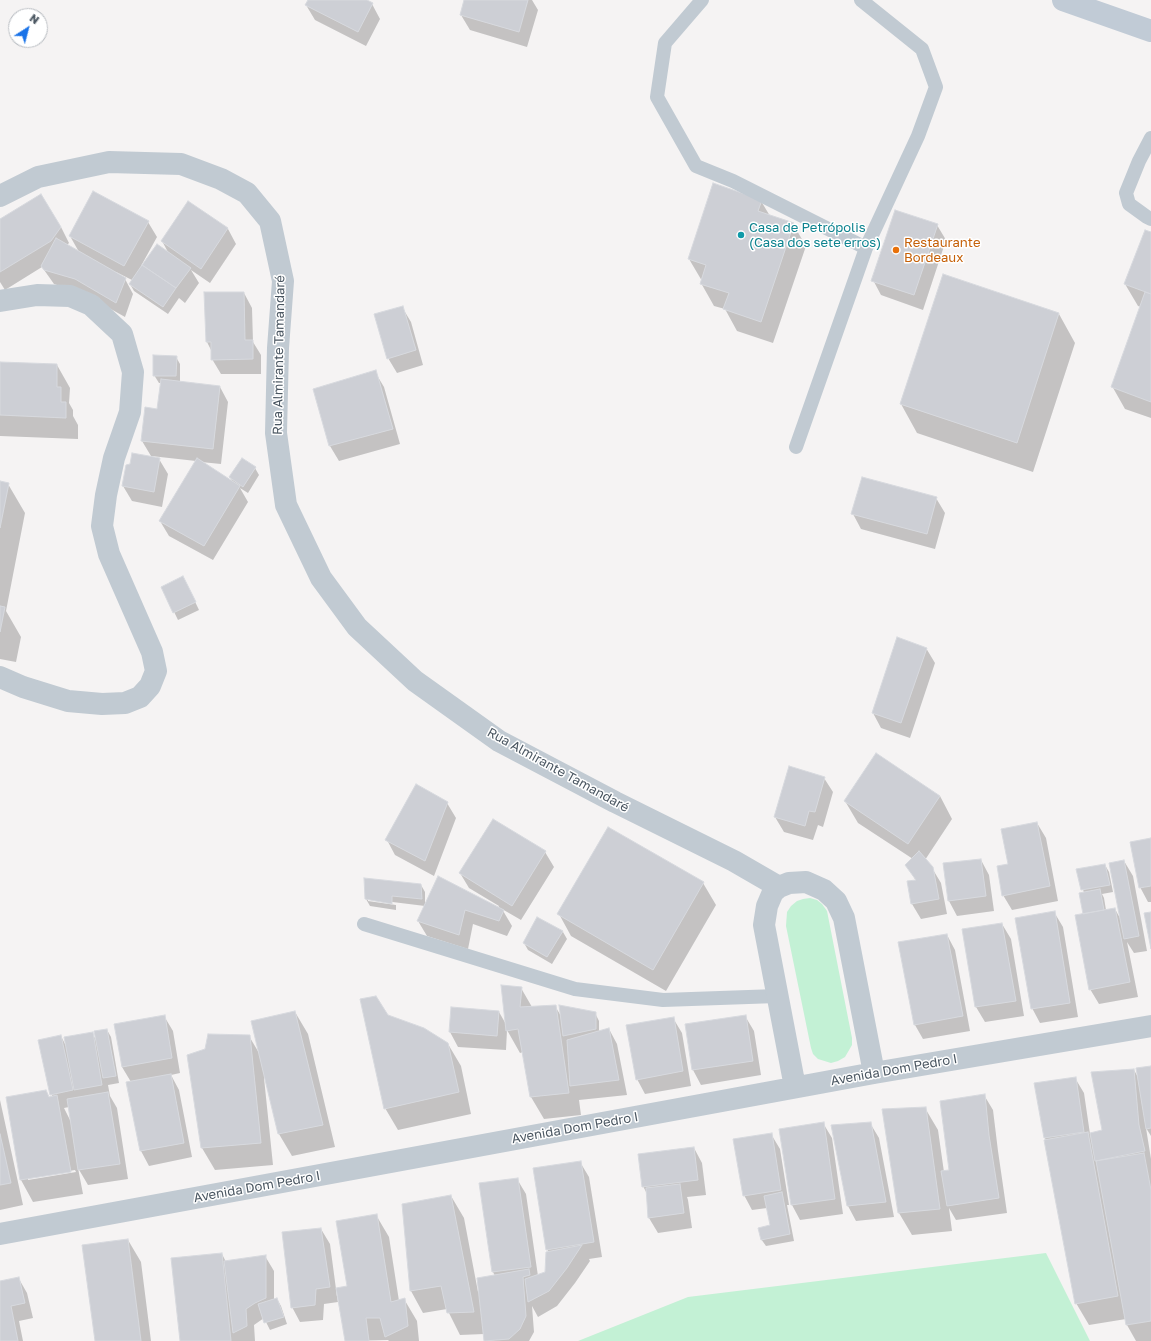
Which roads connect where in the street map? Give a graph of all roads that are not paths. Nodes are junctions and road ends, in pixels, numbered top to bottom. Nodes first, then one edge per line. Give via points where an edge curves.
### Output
1 (702, 0) edge
2 (861, 0) edge
3 (1063, 0) edge
4 (1151, 31) edge
5 (1151, 138) edge
6 (0, 196) edge
7 (1151, 219) edge
8 (866, 248) junction
9 (0, 301) edge
10 (796, 447) dead end
11 (0, 677) edge
12 (779, 887) junction
13 (364, 924) dead end
14 (778, 996) junction
15 (1151, 1026) edge
16 (874, 1073) junction
17 (795, 1087) junction
18 (0, 1234) edge

1 - 8 lane via 665,43 657,97 696,166 733,181
2 - 8 lane via 922,49 936,87 918,136
3 - 4 main road
5 - 7 lane via 1126,193 1129,204
6 - 12 street, Rua Almirante Tamandaré via 38,178 110,162 181,164 221,179 247,193 270,221 283,281 276,433 286,505 321,578 357,627 415,680 499,741 734,861
8 - 10 lane
9 - 11 street via 38,294 70,296 92,306 122,334 134,372 130,412 114,458 102,526 109,554 152,652 156,671 150,686 140,697 124,703 102,704 68,701
12 - 14 street via 773,892 767,906 764,925
12 - 16 street via 789,883 806,882 824,890 836,901 844,918
13 - 14 lane via 575,989 663,1000
14 - 17 street
15 - 16 street, Avenida Dom Pedro I
16 - 17 street, Avenida Dom Pedro I
17 - 18 street, Avenida Dom Pedro I

